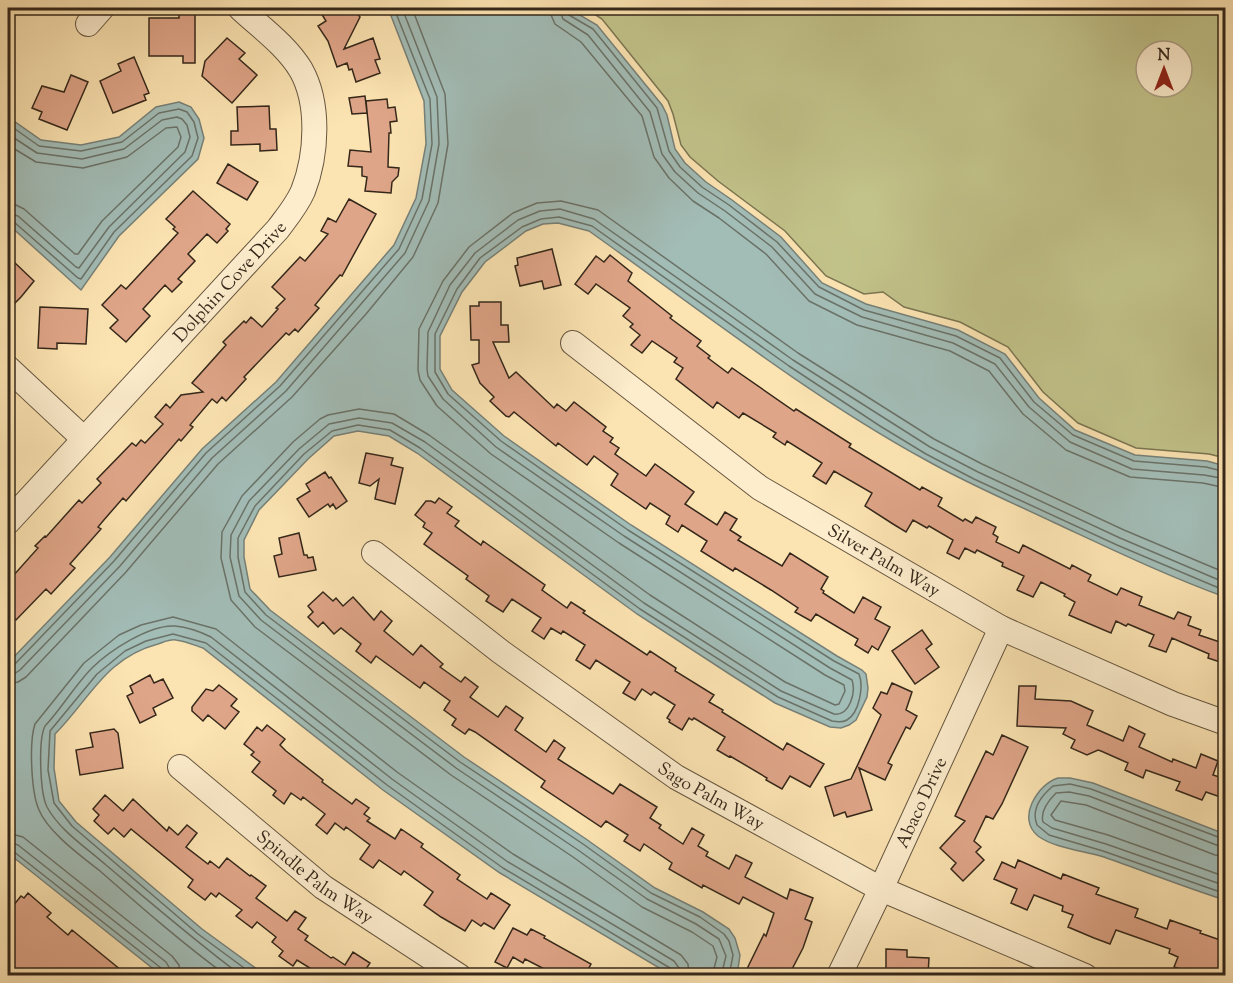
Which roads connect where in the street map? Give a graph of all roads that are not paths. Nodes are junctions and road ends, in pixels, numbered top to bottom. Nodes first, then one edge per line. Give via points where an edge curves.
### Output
1 (240, 8) edge
2 (573, 343) dead end
3 (8, 368) edge
4 (84, 439) junction
5 (8, 522) edge
6 (374, 553) dead end
7 (1001, 628) junction
8 (1226, 723) edge
9 (180, 767) dead end
10 (881, 889) junction
11 (459, 975) edge
12 (838, 975) edge
13 (1085, 975) edge

1 - 4 street, Dolphin Cove Drive via 289,54 302,71 310,93 313,151 303,191 278,229
2 - 7 street, Silver Palm Way via 760,488
3 - 4 street
4 - 5 street, Dolphin Cove Drive
6 - 10 street, Sago Palm Way via 501,652 676,777
7 - 8 street, Silver Palm Way via 1173,704
7 - 10 street, Abaco Drive
9 - 11 street, Spindle Palm Way via 322,887
10 - 12 street, Abaco Drive
10 - 13 street, Sago Palm Way

